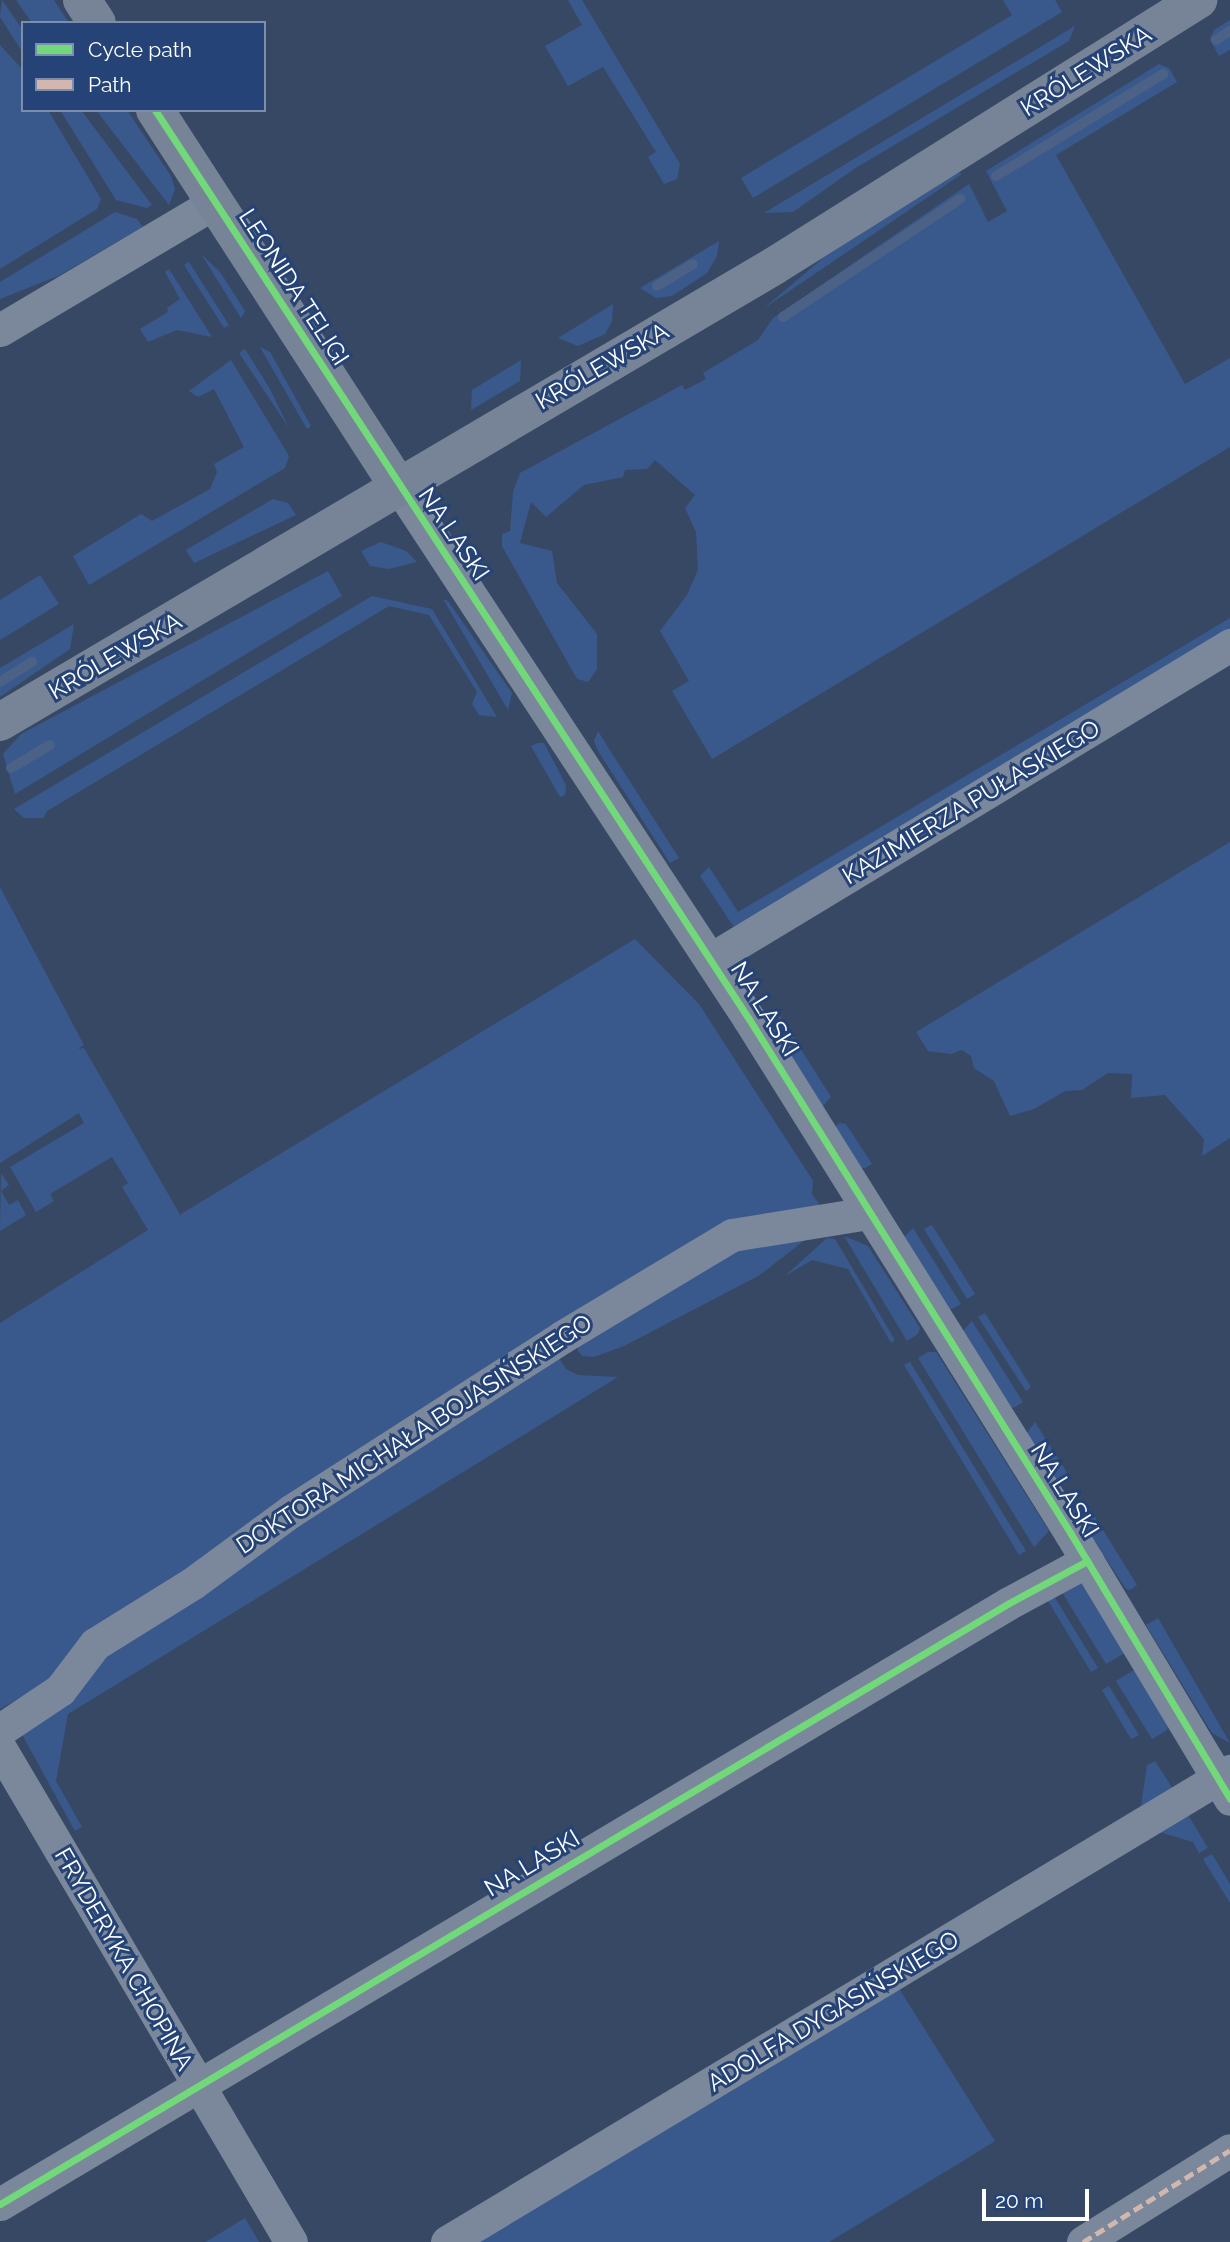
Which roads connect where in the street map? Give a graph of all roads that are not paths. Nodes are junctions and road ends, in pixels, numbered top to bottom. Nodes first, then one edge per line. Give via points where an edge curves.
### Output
1 (82, 0) edge
2 (1198, 0) edge
3 (96, 21) edge
4 (156, 112) edge
5 (216, 202) junction
6 (0, 330) edge
7 (398, 485) junction
8 (1230, 645) edge
9 (0, 722) edge
10 (711, 959) junction
11 (867, 1213) junction
12 (1087, 1561) junction
13 (0, 1730) edge
14 (0, 1748) edge
15 (1226, 1783) edge
16 (198, 2085) junction
17 (1230, 2150) edge
18 (0, 2204) edge
19 (291, 2242) edge
20 (447, 2242) edge
21 (1083, 2242) edge

1 - 3 main road
2 - 7 main road, KRÓLEWSKA via 774,266
4 - 5 main road, LEONIDA TELIGI
5 - 6 street
5 - 7 main road, LEONIDA TELIGI
7 - 9 main road, KRÓLEWSKA via 130,649
7 - 10 street, NA LASKI
8 - 10 street, KAZIMIERZA PUŁASKIEGO
10 - 11 street, NA LASKI
11 - 12 street, NA LASKI
11 - 13 street, DOKTORA MICHAŁA BOJASIŃSKIEGO via 733,1235 551,1344 291,1511 193,1583 95,1644 60,1690
12 - 15 street, NA LASKI
12 - 16 street, NA LASKI
14 - 16 street, FRYDERYKA CHOPINA
15 - 20 street, ADOLFA DYGASIŃSKIEGO
16 - 18 street, NA LASKI
16 - 19 street, FRYDERYKA CHOPINA
17 - 21 street

